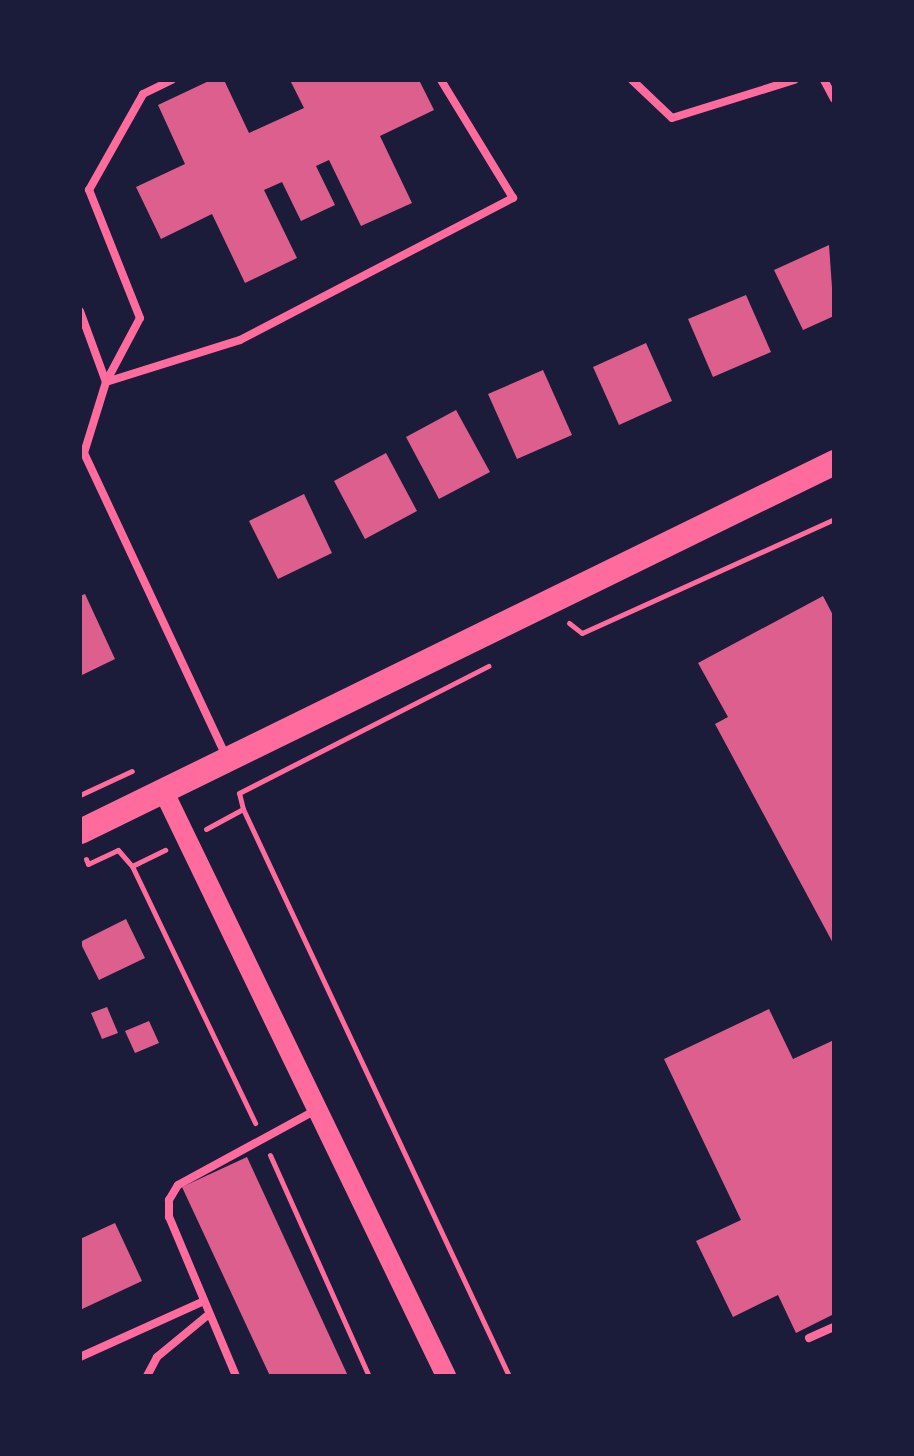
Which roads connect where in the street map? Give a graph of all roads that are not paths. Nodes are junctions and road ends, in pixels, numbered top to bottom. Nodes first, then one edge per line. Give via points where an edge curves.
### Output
1 (172, 80) edge
2 (441, 80) edge
3 (632, 80) edge
4 (794, 80) edge
5 (824, 80) edge
6 (834, 99) edge
7 (80, 311) edge
8 (106, 382) junction
9 (834, 462) edge
10 (227, 758) junction
11 (163, 790) junction
12 (80, 831) edge
13 (320, 1108) junction
14 (202, 1302) junction
15 (208, 1315) junction
16 (834, 1328) edge
17 (810, 1338) dead end
18 (80, 1357) edge
19 (147, 1376) edge
20 (236, 1376) edge
21 (446, 1376) edge

1 - 8 lane via 143,94 89,190 140,318
2 - 8 lane via 513,198 240,340
3 - 4 lane via 672,118
5 - 6 lane
7 - 8 lane
8 - 10 lane via 84,453
9 - 10 main road
10 - 11 main road
11 - 12 main road
11 - 13 main road
13 - 14 lane via 178,1185 169,1200
13 - 21 main road
14 - 15 lane
14 - 18 lane
15 - 19 lane via 157,1357
15 - 20 lane
16 - 17 lane

